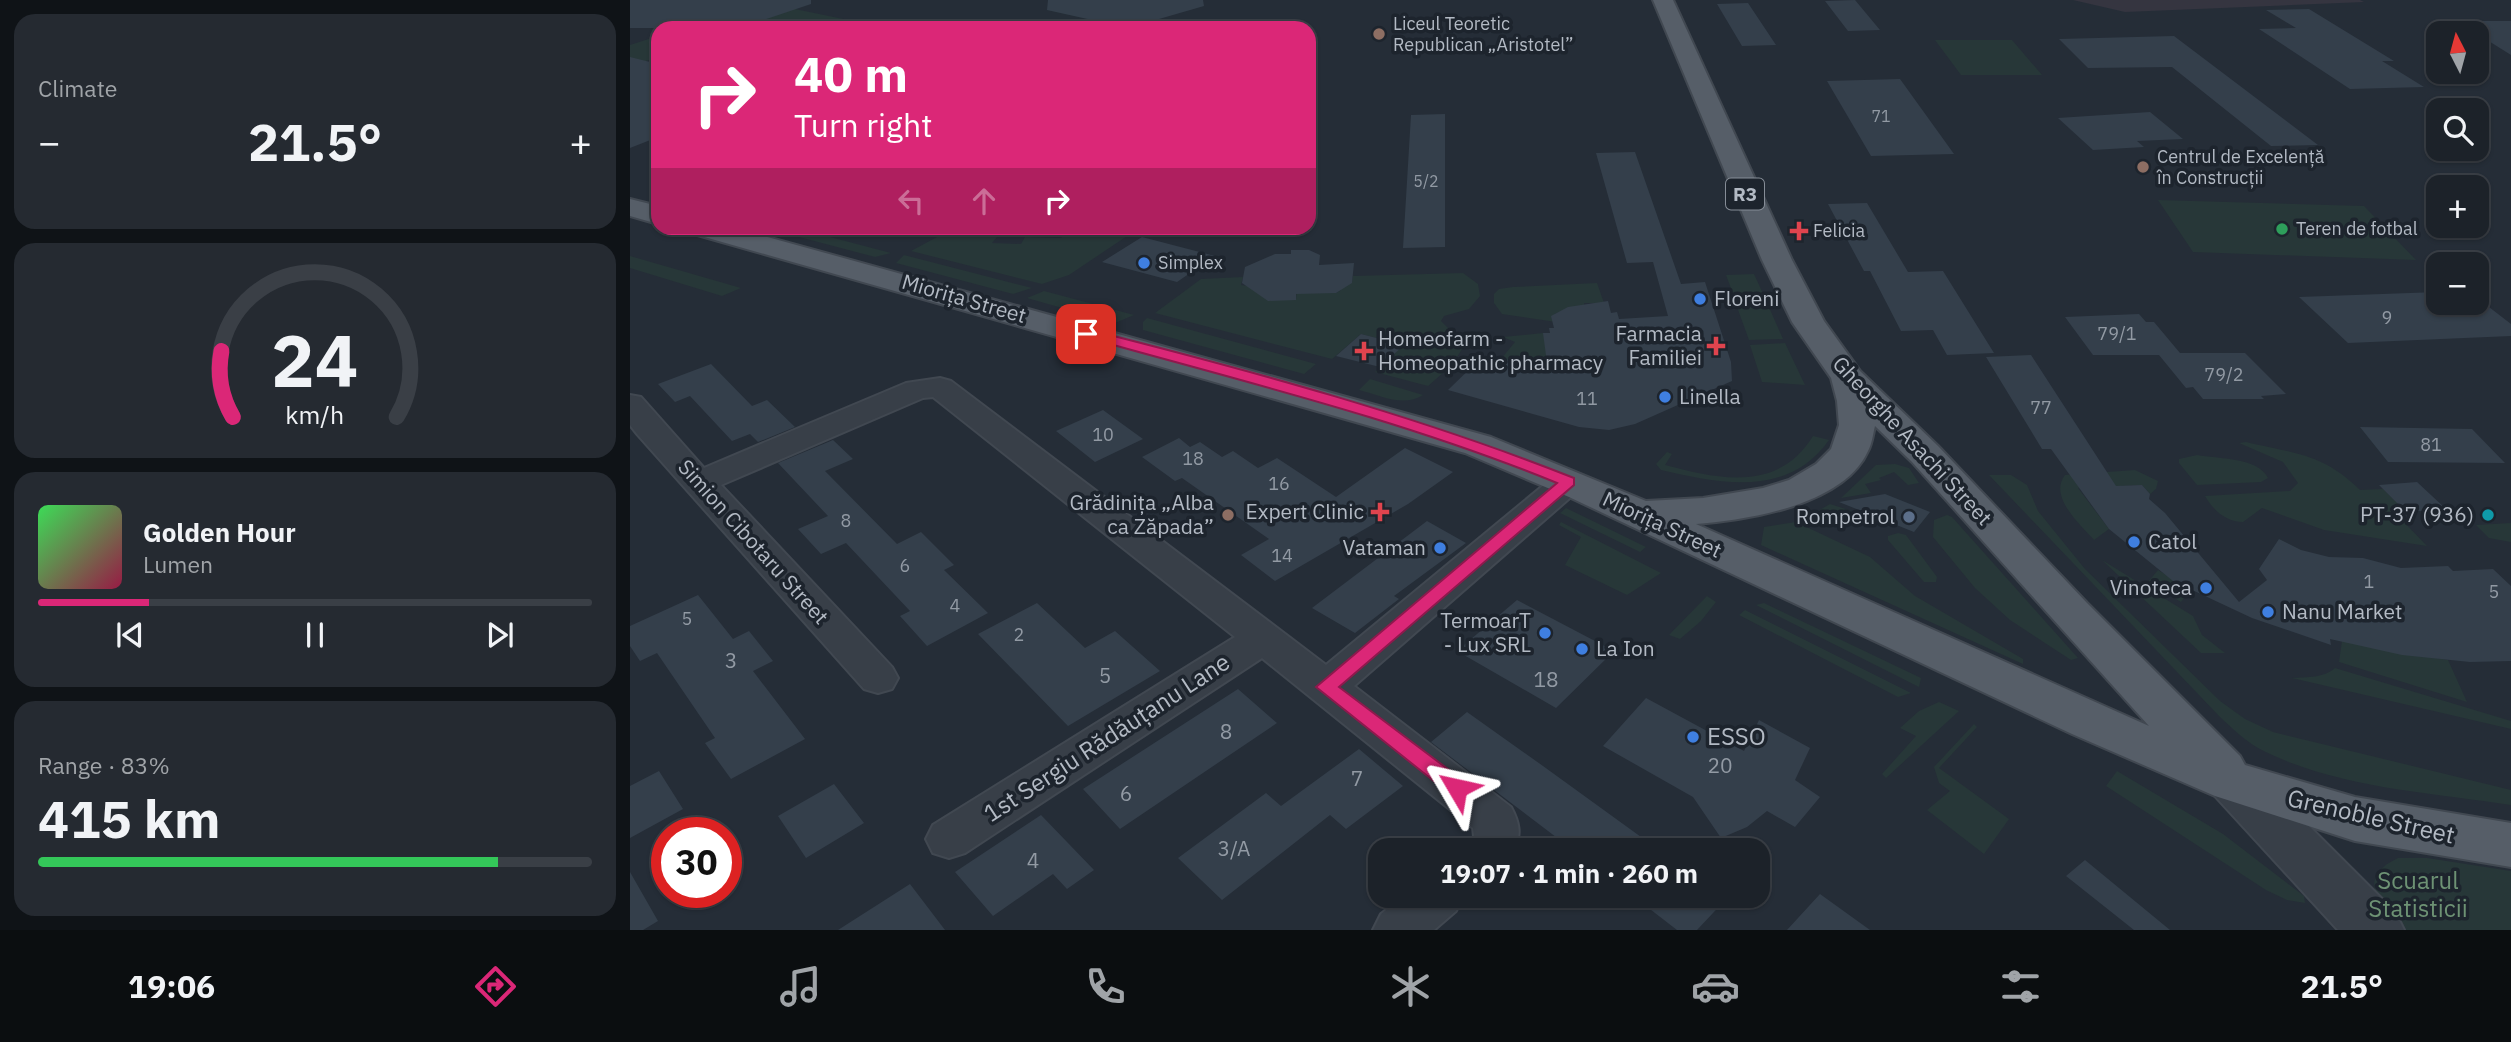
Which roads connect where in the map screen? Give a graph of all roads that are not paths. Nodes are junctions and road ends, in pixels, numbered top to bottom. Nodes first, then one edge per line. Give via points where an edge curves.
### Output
1 (1663, 0) edge
2 (730, 235) edge
3 (1848, 378) junction
4 (630, 404) edge
5 (699, 482) junction
6 (1568, 482) junction
7 (1641, 514) junction
8 (1265, 637) junction
9 (878, 678) dead end
10 (1326, 687) junction
11 (2233, 782) junction
12 (1497, 838) edge
13 (949, 839) dead end
14 (2511, 845) edge
15 (1425, 908) edge
16 (1398, 930) edge
17 (2375, 930) edge

1 - 3 main road, Gheorghe Asachi Street / R3 via 1777,260 1808,322
2 - 6 main road, Miorița Street / R3 via 1403,422 1478,445
3 - 7 main road, R3 via 1858,425 1852,446 1822,477 1797,491 1744,505
3 - 11 main road, Gheorghe Asachi Street
4 - 5 street, Simion Cibotaru Street
5 - 8 street via 917,389 940,387
5 - 9 street, Simion Cibotaru Street
6 - 7 main road, Miorița Street / R3
6 - 10 street
7 - 11 main road, Miorița Street via 2089,721
8 - 10 street
8 - 13 street, 1st Sergiu Rădăuțanu Lane
10 - 12 street via 1495,820
11 - 14 main road, Grenoble Street via 2355,819
11 - 17 street
15 - 16 street

